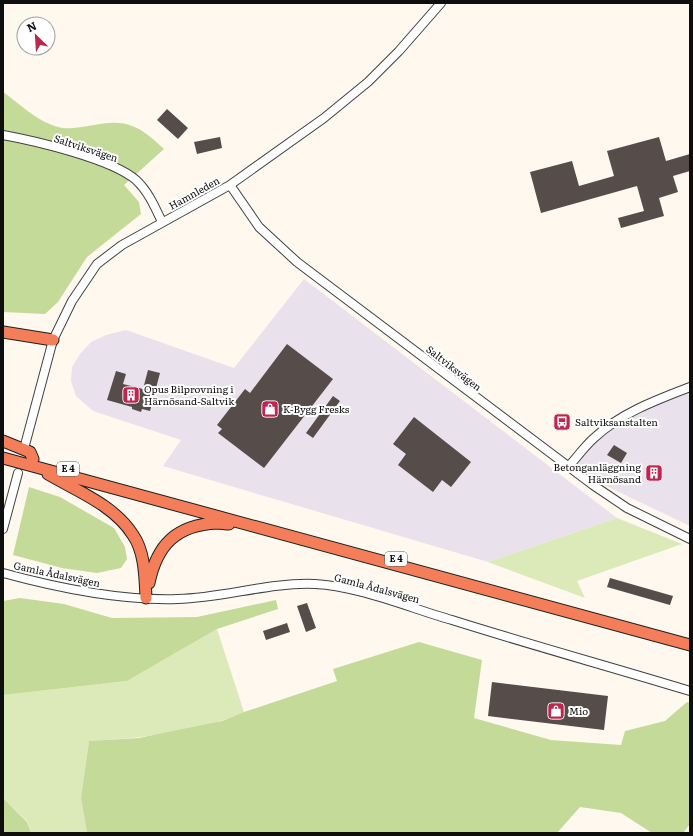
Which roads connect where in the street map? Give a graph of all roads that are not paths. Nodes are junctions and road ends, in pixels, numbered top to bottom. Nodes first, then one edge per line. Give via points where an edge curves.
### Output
1 (441, 3) edge
2 (3, 135) edge
3 (230, 185) junction
4 (162, 222) junction
5 (3, 332) edge
6 (53, 340) junction
7 (690, 387) edge
8 (3, 440) edge
9 (25, 445) dead end
10 (3, 451) edge
11 (3, 458) edge
12 (32, 462) junction
13 (569, 466) junction
14 (18, 473) dead end
15 (238, 522) junction
16 (3, 529) edge
17 (690, 539) edge
18 (3, 574) edge
19 (146, 598) junction
20 (690, 638) edge
21 (690, 645) edge
22 (690, 691) edge

1 - 3 street, Hamnleden via 368,82 324,118
2 - 4 street, Saltviksvägen via 87,157 124,172 146,191
3 - 4 street, Hamnleden
3 - 13 street, Saltviksvägen via 260,227 297,262
4 - 6 street, Hamnleden via 113,251 97,264 72,301
5 - 6 highway
6 - 9 street, Hamnleden
7 - 13 street via 652,402 616,421 593,439
8 - 12 highway, E 4 via 30,452
10 - 12 highway, E 4
11 - 12 highway, E 4
12 - 15 highway, E 4
12 - 19 highway, E 4 via 91,498 124,523 134,535 139,547
12 - 20 highway, E 4
13 - 17 street, Saltviksvägen via 627,508
14 - 16 street
15 - 19 highway, E 4 via 198,525 171,539 156,557
15 - 21 highway, E 4
18 - 19 street, Gamla Ådalsvägen via 112,596
19 - 22 street, Gamla Ådalsvägen via 177,599 282,586 334,586

